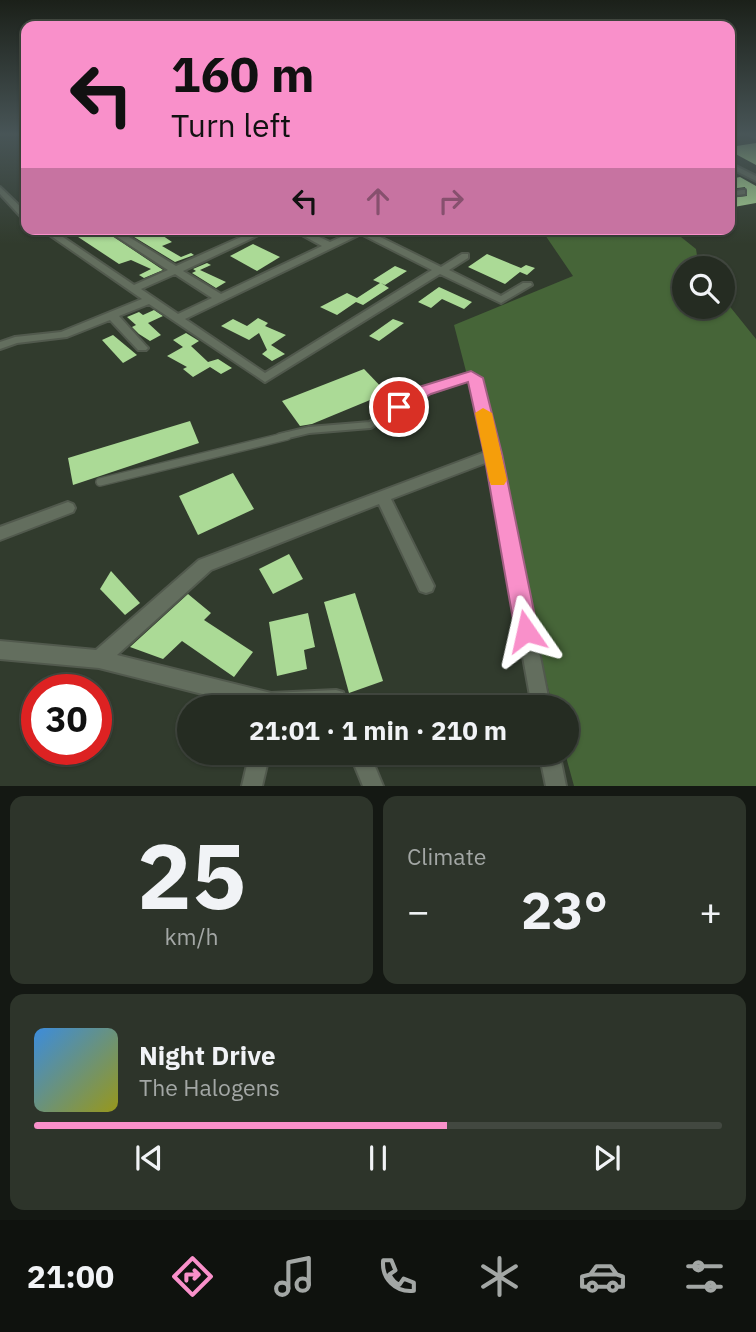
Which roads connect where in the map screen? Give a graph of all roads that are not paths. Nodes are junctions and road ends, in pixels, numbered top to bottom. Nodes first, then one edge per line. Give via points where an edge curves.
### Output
1 (741, 171) edge
2 (756, 179) edge
3 (0, 188) edge
4 (742, 192) dead end
5 (735, 193) edge
6 (21, 211) edge
7 (55, 235) edge
8 (119, 235) edge
9 (253, 235) edge
10 (307, 235) edge
11 (352, 235) edge
12 (372, 235) edge
13 (330, 246) junction
14 (465, 256) dead end
15 (176, 269) junction
16 (440, 271) junction
17 (527, 285) dead end
18 (136, 288) junction
19 (220, 298) junction
20 (149, 300) junction
21 (112, 315) junction
22 (178, 317) junction
23 (0, 346) edge
24 (142, 348) dead end
25 (493, 454) junction
26 (100, 482) dead end
27 (382, 496) junction
28 (68, 508) dead end
29 (0, 534) edge
30 (426, 586) dead end
31 (0, 650) edge
32 (99, 659) junction
33 (237, 695) edge
34 (539, 695) edge
35 (257, 765) edge
36 (364, 765) edge
37 (552, 765) edge
38 (252, 786) edge
39 (373, 786) edge
40 (556, 786) edge

1 - 2 street
3 - 6 street
4 - 5 street
7 - 18 street
8 - 15 street
9 - 15 street
10 - 13 street
11 - 13 street
12 - 16 street
13 - 19 street
14 - 16 street
15 - 18 street
15 - 19 street
16 - 17 street via 501,300
16 - 22 street via 265,378
18 - 20 street
19 - 22 street
20 - 21 street
20 - 22 street
21 - 23 street via 63,335
21 - 24 street
25 - 26 lane via 472,376 420,393 370,425 309,430
25 - 27 street
25 - 34 street
27 - 30 street
27 - 32 street via 205,565
28 - 29 street
31 - 32 street
32 - 33 street
35 - 38 street
36 - 39 street
37 - 40 street

